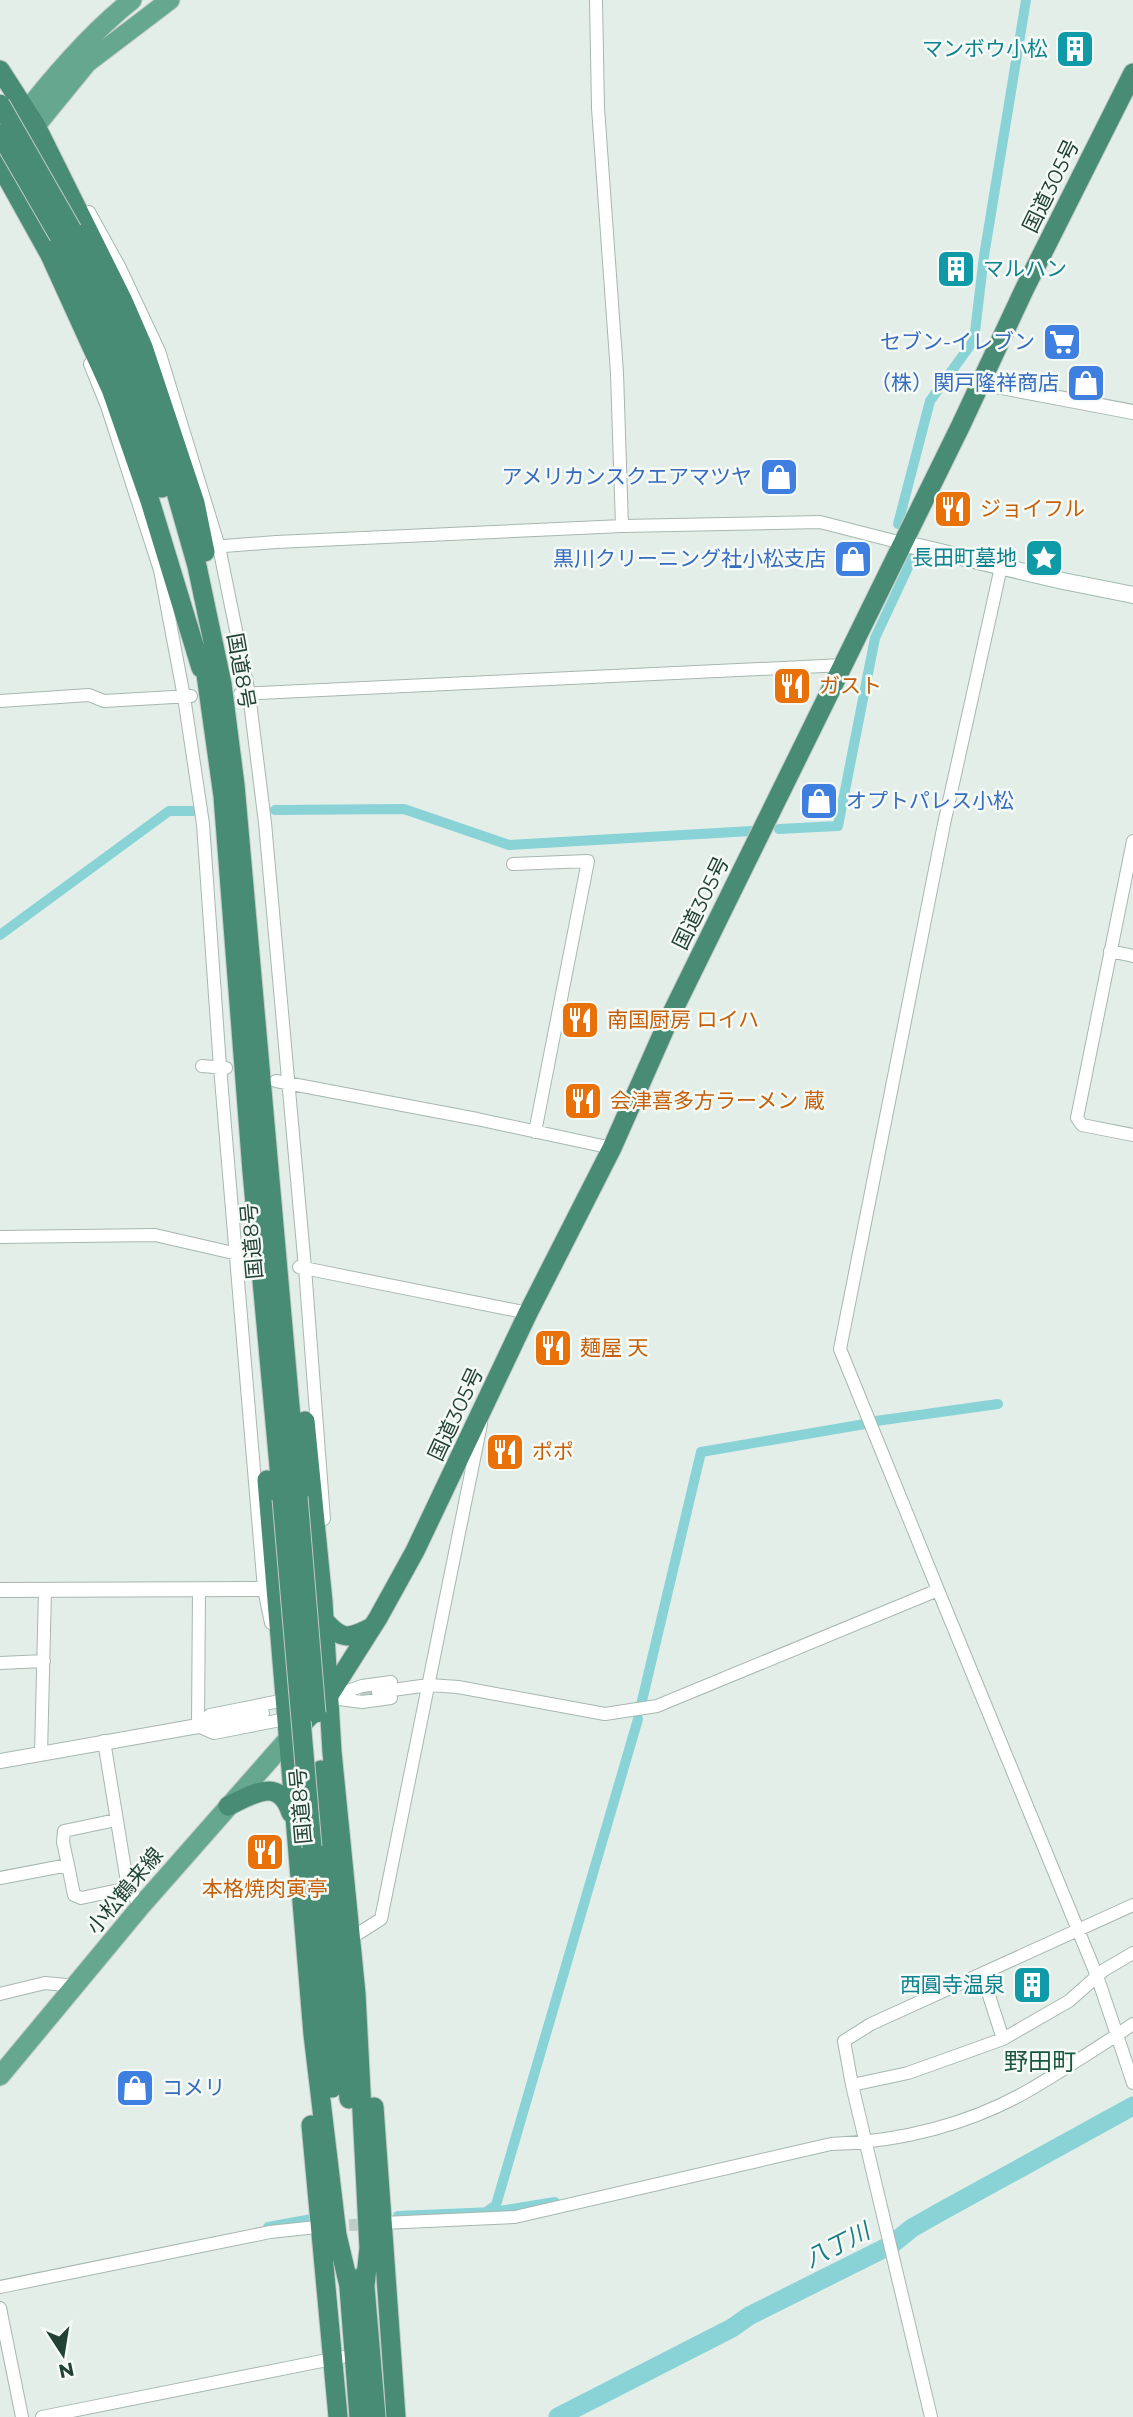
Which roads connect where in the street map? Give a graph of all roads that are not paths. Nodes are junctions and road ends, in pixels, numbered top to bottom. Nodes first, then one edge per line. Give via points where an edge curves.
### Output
1 (132, 0) edge
2 (170, 0) edge
3 (596, 0) edge
4 (0, 70) edge
5 (1133, 72) edge
6 (0, 104) edge
7 (31, 118) junction
8 (0, 134) edge
9 (0, 146) edge
10 (0, 167) edge
11 (61, 176) junction
12 (66, 233) junction
13 (50, 255) junction
14 (980, 383) junction
15 (1133, 412) edge
16 (622, 526) junction
17 (902, 543) junction
18 (214, 547) junction
19 (1001, 567) junction
20 (1133, 595) edge
21 (842, 665) junction
22 (202, 694) junction
23 (244, 694) junction
24 (0, 701) edge
25 (1133, 841) edge
26 (513, 864) dead end
27 (1110, 951) junction
28 (1133, 956) edge
29 (202, 1066) dead end
30 (224, 1068) junction
31 (282, 1082) junction
32 (535, 1132) junction
33 (1133, 1135) edge
34 (612, 1148) junction
35 (267, 1150) junction
36 (252, 1171) junction
37 (0, 1237) edge
38 (240, 1254) junction
39 (301, 1267) junction
40 (528, 1313) junction
41 (483, 1410) junction
42 (290, 1498) junction
43 (321, 1576) junction
44 (199, 1589) junction
45 (264, 1589) junction
46 (0, 1590) edge
47 (45, 1590) junction
48 (938, 1590) junction
49 (324, 1620) junction
50 (372, 1627) junction
51 (44, 1661) junction
52 (0, 1663) edge
53 (282, 1664) junction
54 (429, 1685) junction
55 (378, 1692) tunnel mouth
56 (328, 1698) junction
57 (263, 1713) dead end
58 (286, 1719) junction
59 (198, 1726) junction
60 (104, 1741) junction
61 (332, 1752) junction
62 (41, 1754) junction
63 (0, 1761) edge
64 (228, 1806) junction
65 (116, 1820) junction
66 (307, 1839) junction
67 (68, 1865) junction
68 (0, 1878) edge
69 (128, 1888) junction
70 (1133, 1905) edge
71 (141, 1906) junction
72 (1077, 1929) junction
73 (359, 1933) junction
74 (1133, 1953) edge
75 (982, 1974) junction
76 (1097, 1976) junction
77 (76, 1986) junction
78 (0, 1994) edge
79 (1133, 2024) edge
80 (1117, 2035) junction
81 (1003, 2039) junction
82 (0, 2076) edge
83 (1132, 2080) edge
84 (852, 2085) junction
85 (866, 2143) junction
86 (383, 2223) junction
87 (325, 2226) junction
88 (357, 2286) junction
89 (0, 2287) edge
90 (0, 2308) edge
91 (338, 2358) junction
92 (22, 2417) edge
93 (43, 2417) edge
94 (338, 2417) edge
95 (359, 2417) edge
96 (376, 2417) edge
97 (396, 2417) edge
98 (931, 2417) edge

1 - 7 main road via 82,45
2 - 7 main road via 87,63
3 - 16 street
4 - 7 highway
5 - 14 highway, 国道305号
6 - 12 highway, 国道8号, bridge
7 - 9 main road
7 - 10 main road
7 - 11 highway
8 - 12 highway, 国道8号, bridge
10 - 13 highway
11 - 18 street via 85,206 120,268 159,351
11 - 22 highway via 143,347 195,503 225,663
12 - 22 highway, 国道8号 via 132,400 187,572
13 - 22 street via 51,275 107,406
13 - 22 highway via 86,330 150,500 194,642
14 - 15 street
14 - 17 highway, 国道305号
16 - 17 street via 820,522
16 - 18 street
17 - 19 main road
17 - 21 highway, 国道305号
18 - 23 street
19 - 20 main road
19 - 48 street via 944,824 840,1349
21 - 23 street
21 - 34 highway, 国道305号 via 670,1017
22 - 24 street via 104,701 89,695
22 - 30 street via 203,824
22 - 35 highway, 国道8号 via 235,785
22 - 36 highway, 国道8号 via 223,796
23 - 31 street via 265,823
25 - 27 street
26 - 32 street via 588,861
27 - 28 street
27 - 33 street via 1077,1118 1082,1125
29 - 30 street
30 - 38 street
31 - 32 street
31 - 39 street
32 - 34 street
34 - 40 highway, 国道305号
35 - 42 highway, 国道8号
35 - 43 highway via 290,1289
36 - 42 highway, 国道8号
36 - 53 highway via 245,1187
37 - 38 street via 155,1235
38 - 45 street
39 - 40 street
39 - 43 street via 316,1395 325,1544
40 - 41 highway, 国道305号
41 - 50 highway, 国道305号 via 415,1551
41 - 54 street
42 - 66 highway, 国道8号, bridge
43 - 49 highway
44 - 45 street
44 - 47 street
44 - 59 street
45 - 53 street
46 - 47 street
47 - 51 street
48 - 54 street via 656,1706 605,1714
48 - 72 street
49 - 50 highway via 343,1636 355,1636
49 - 56 highway
50 - 56 highway, 国道305号
51 - 52 street
51 - 62 street
53 - 58 highway
54 - 55 street
54 - 56 street via 421,1693 362,1702
54 - 73 street via 381,1919
56 - 58 highway, 国道305号
56 - 58 street
56 - 61 highway
57 - 59 street
58 - 59 street via 214,1733
58 - 59 street via 210,1715
58 - 64 main road, 小松鶴来線
58 - 66 highway
59 - 60 street
60 - 62 street
60 - 65 street
61 - 73 highway via 345,1781
61 - 88 highway via 356,1994 369,2248
62 - 63 street
64 - 66 highway via 268,1790 278,1792
64 - 71 main road, 小松鶴来線
65 - 67 street via 64,1831
65 - 69 street
66 - 87 highway via 289,1860 289,1876
66 - 88 highway, 国道8号
67 - 68 street
67 - 69 street via 74,1895 81,1898
69 - 71 street
70 - 72 street
71 - 77 main road, 小松鶴来線
72 - 75 street
72 - 76 street
73 - 86 highway
74 - 76 street
75 - 81 street
75 - 84 street via 845,2040
76 - 80 street
76 - 81 street via 1069,2001
77 - 78 street via 46,1983
77 - 82 main road, 小松鶴来線
79 - 80 street
80 - 83 street
80 - 85 street via 1029,2090 973,2117
81 - 84 street via 908,2073
84 - 85 street
85 - 86 street via 831,2144 515,2217
85 - 98 street
86 - 97 highway via 387,2349
87 - 89 street via 270,2232
87 - 91 highway
88 - 95 highway, 国道8号
88 - 96 highway, 国道8号
90 - 92 street
91 - 93 street
91 - 94 highway

